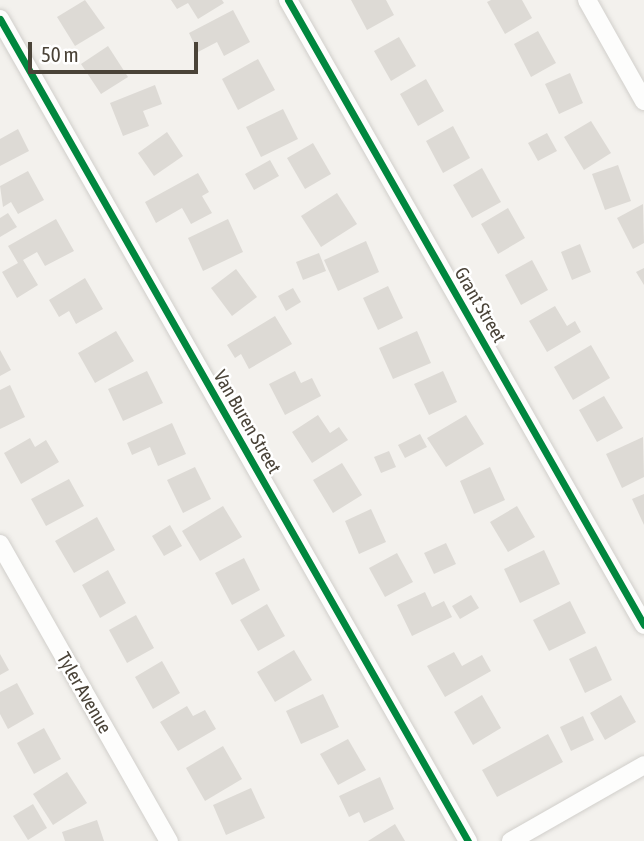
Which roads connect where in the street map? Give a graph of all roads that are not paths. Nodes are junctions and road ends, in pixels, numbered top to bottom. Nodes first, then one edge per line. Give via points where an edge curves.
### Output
1 (288, 0) edge
2 (587, 0) edge
3 (0, 19) edge
4 (644, 101) edge
5 (0, 544) edge
6 (644, 625) edge
7 (644, 765) edge
8 (169, 841) edge
9 (468, 841) edge
10 (511, 841) edge

1 - 6 street, Grant Street
2 - 4 street
3 - 9 street, Van Buren Street
5 - 8 street, Tyler Avenue
7 - 10 street

